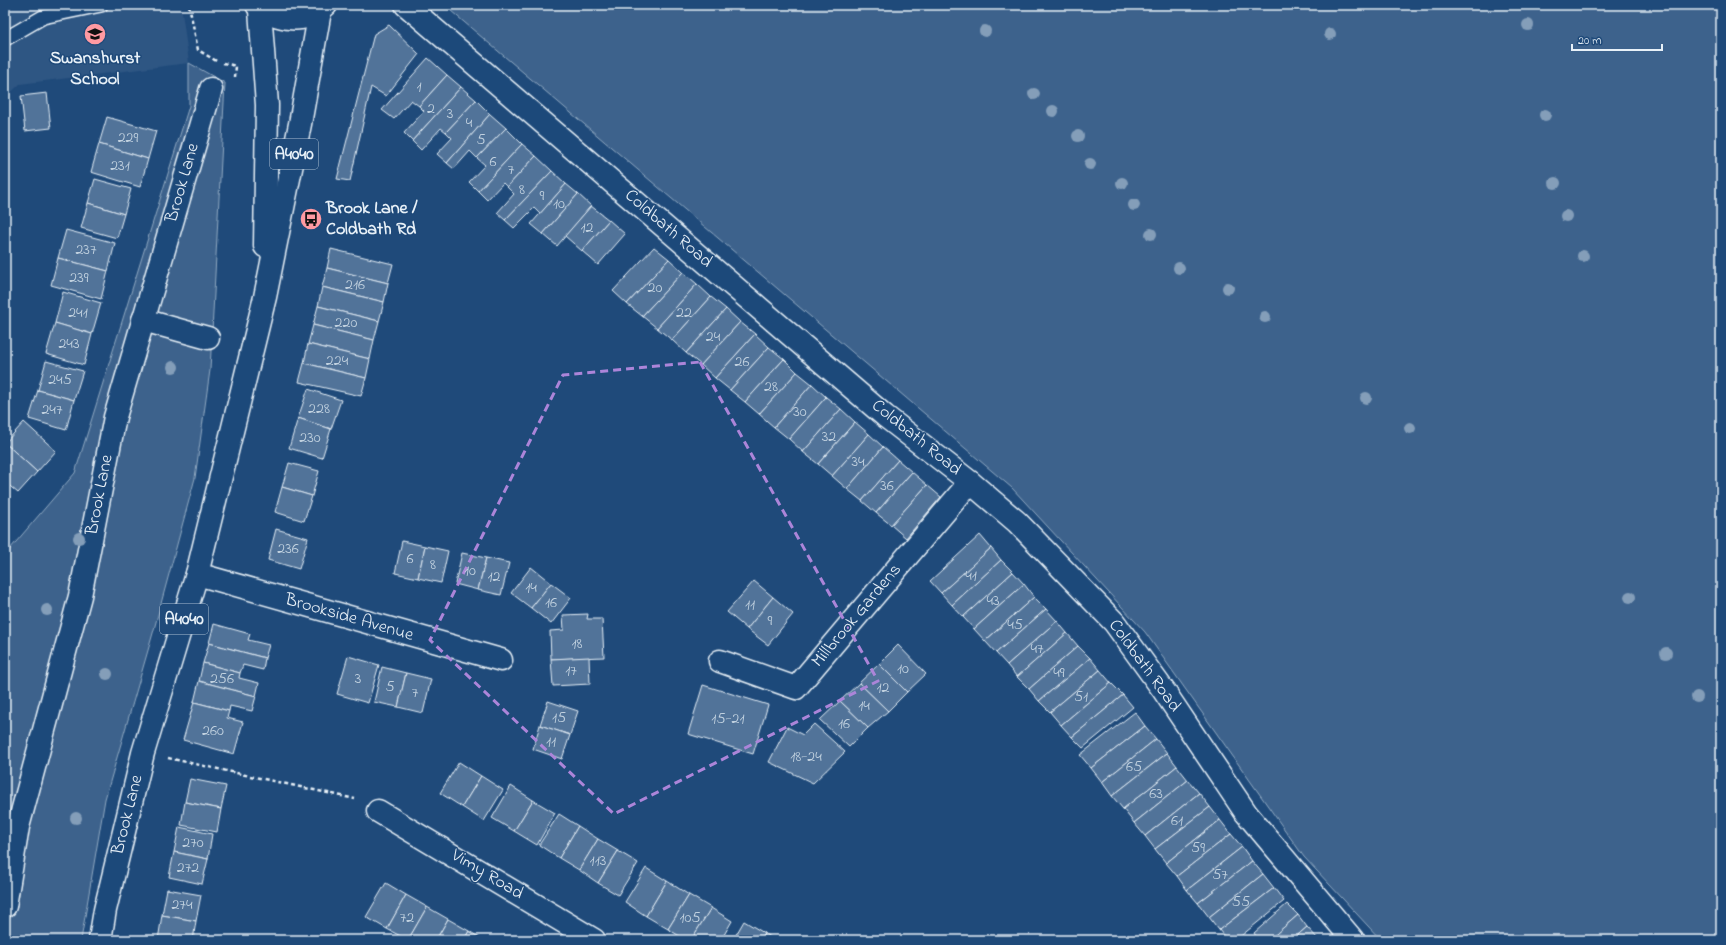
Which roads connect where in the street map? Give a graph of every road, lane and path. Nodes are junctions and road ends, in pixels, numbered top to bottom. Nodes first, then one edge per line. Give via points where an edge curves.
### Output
1 (100, 5) edge
2 (406, 5) edge
3 (259, 7) edge
4 (323, 8) edge
5 (5, 40) edge
6 (211, 90) dead end
7 (265, 297) junction
8 (143, 320) junction
9 (208, 338) dead end
10 (970, 482) junction
11 (198, 574) junction
12 (501, 660) dead end
13 (720, 661) dead end
14 (143, 753) junction
15 (378, 811) joint
16 (5, 906) edge
17 (100, 940) edge
18 (594, 940) edge
19 (1354, 940) edge

1 - 5 lane via 43,17
2 - 10 main road, Coldbath Road via 886,416
3 - 4 main road via 282,16 302,18
3 - 7 main road, Brook Lane / A4040 via 267,105
4 - 7 main road, Brook Lane / A4040
6 - 8 main road, Brook Lane
7 - 11 main road, Brook Lane / A4040
8 - 9 main road
8 - 16 main road, Brook Lane via 115,418 80,596 18,827
10 - 13 main road, Millbrook Gardens via 796,688
10 - 19 main road, Coldbath Road via 1017,522 1114,622 1246,813
11 - 12 main road, Brookside Avenue
11 - 14 main road, Brook Lane / A4040
14 - 15 path via 351,797
14 - 17 main road, Brook Lane / A4040 via 104,910
15 - 18 main road, Vimy Road

